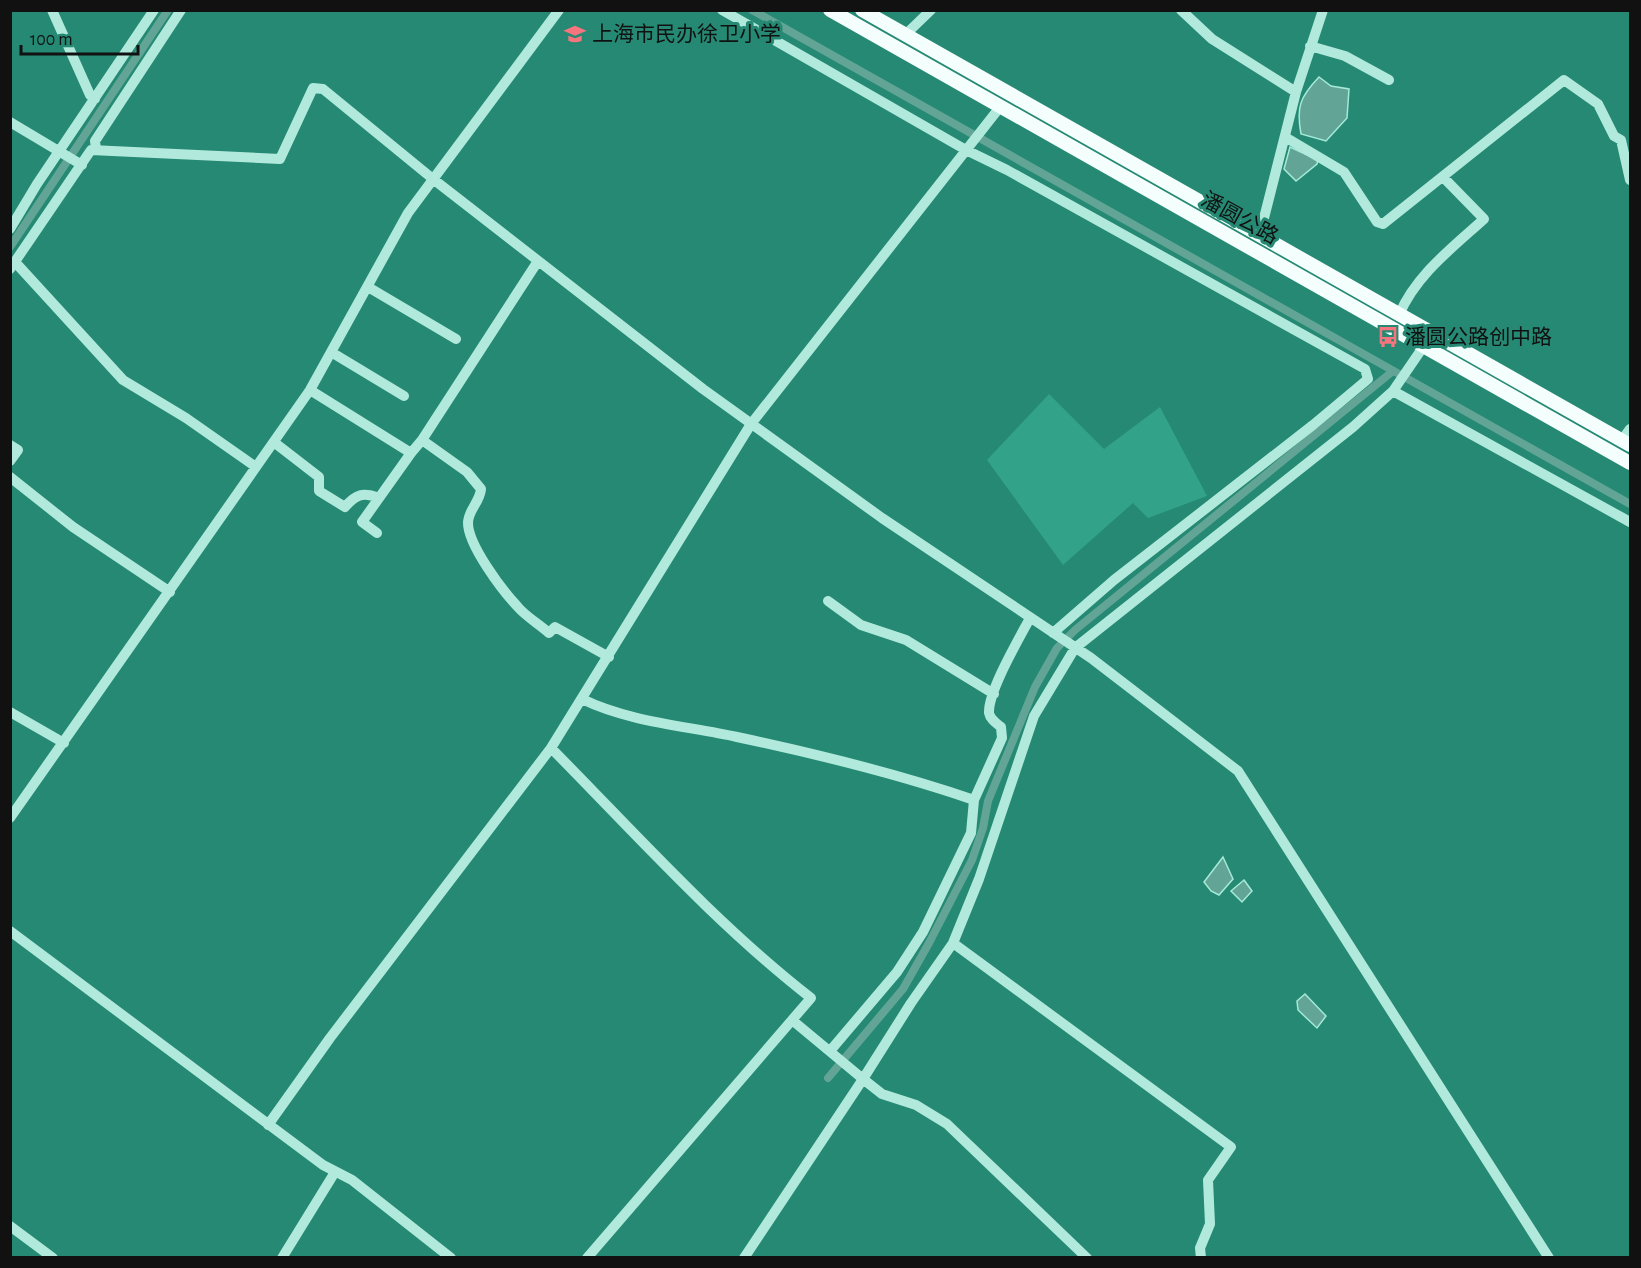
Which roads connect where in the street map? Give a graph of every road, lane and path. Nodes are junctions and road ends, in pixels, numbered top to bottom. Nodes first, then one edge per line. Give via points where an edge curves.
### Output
1 (52, 10) edge
2 (154, 10) edge
3 (181, 10) edge
4 (559, 10) edge
5 (722, 10) edge
6 (830, 10) edge
7 (862, 10) edge
8 (931, 10) edge
9 (1181, 10) edge
10 (1323, 10) edge
11 (905, 35) junction
12 (1310, 45) junction
13 (1389, 80) dead end
14 (1296, 92) junction
15 (95, 99) junction
16 (1000, 106) junction
17 (10, 122) edge
18 (1284, 137) junction
19 (967, 149) junction
20 (96, 150) junction
21 (60, 153) junction
22 (80, 164) junction
23 (1443, 177) junction
24 (433, 179) junction
25 (1630, 180) edge
26 (14, 217) edge
27 (10, 229) edge
28 (1256, 235) junction
29 (538, 261) junction
30 (13, 266) edge
31 (368, 287) junction
32 (1399, 315) junction
33 (1432, 334) junction
34 (456, 339) dead end
35 (1424, 346) junction
36 (332, 352) junction
37 (310, 390) junction
38 (1393, 391) junction
39 (404, 396) dead end
40 (751, 424) junction
41 (1628, 438) edge
42 (422, 440) junction
43 (274, 443) junction
44 (10, 444) edge
45 (411, 453) junction
46 (10, 460) edge
47 (1630, 463) edge
48 (256, 467) junction
49 (10, 477) edge
50 (379, 498) junction
51 (1630, 522) edge
52 (377, 533) dead end
53 (170, 592) junction
54 (828, 601) dead end
55 (1030, 618) junction
56 (1054, 634) junction
57 (1074, 647) junction
58 (609, 657) junction
59 (994, 694) junction
60 (582, 699) junction
61 (10, 712) edge
62 (64, 743) junction
63 (551, 748) junction
64 (974, 800) junction
65 (10, 818) edge
66 (10, 931) edge
67 (953, 943) junction
68 (792, 1020) junction
69 (830, 1052) junction
70 (863, 1079) junction
71 (268, 1125) junction
72 (335, 1172) junction
73 (10, 1226) edge
74 (53, 1257) edge
75 (282, 1257) edge
76 (451, 1257) edge
77 (587, 1257) edge
78 (744, 1257) edge
79 (1087, 1257) edge
80 (1200, 1257) edge
81 (1549, 1257) edge

1 - 15 street
2 - 15 street
3 - 20 street via 95,141
4 - 24 street
5 - 19 street
6 - 16 main road, 潘圆公路
7 - 11 main road, 潘圆公路
8 - 11 street
9 - 14 street via 1212,39
10 - 12 street
11 - 28 main road, 潘圆公路
12 - 13 street via 1345,56
12 - 14 street
14 - 18 street
15 - 21 street
16 - 19 street
16 - 35 main road, 潘圆公路
17 - 21 street
18 - 23 street via 1344,172 1377,222 1383,225
18 - 28 street via 1263,222
19 - 40 street
19 - 56 street via 1365,369 1368,379 1114,580
20 - 22 street via 91,150
20 - 24 street via 280,159 313,88 318,87
21 - 22 street
21 - 26 street
22 - 30 street
23 - 25 street via 1564,80 1598,104 1614,136 1621,140
23 - 32 street via 1484,219 1421,278 1407,295
24 - 29 street
24 - 31 street via 408,213
26 - 27 street
28 - 32 main road, 潘圆公路
29 - 40 street
29 - 42 street
30 - 48 street via 123,380
31 - 34 street
31 - 36 street
32 - 33 main road, 潘圆公路
33 - 35 street
33 - 41 main road, 潘圆公路
35 - 38 street
35 - 47 main road, 潘圆公路
36 - 37 street
36 - 39 street
37 - 43 street
37 - 45 street
38 - 51 street
38 - 57 street via 1353,427
40 - 55 street
40 - 58 street
42 - 45 street
42 - 58 street via 467,472 481,489 471,512 469,531 518,608 549,633 555,627
43 - 48 street
43 - 50 street via 320,477 319,491 345,507 362,493
44 - 46 street via 18,450
45 - 50 street
48 - 53 street
49 - 53 street via 73,527
50 - 52 street via 362,522
53 - 62 street
54 - 59 street via 861,625 906,640
55 - 56 street
55 - 59 street
56 - 57 street
57 - 67 street via 1034,716
57 - 81 street via 1238,771
58 - 60 street
59 - 64 street via 989,714 1001,727 1002,738
60 - 63 street
60 - 64 street via 617,712 821,755
61 - 62 street
62 - 65 street
63 - 68 street via 724,923 812,998
63 - 71 street
64 - 69 street via 971,833 923,932 897,972
66 - 71 street
67 - 70 street
67 - 80 street via 1231,1147 1208,1180 1210,1224
68 - 69 street
68 - 77 street
69 - 70 street
70 - 78 street
70 - 79 street via 882,1094 916,1105 947,1124
71 - 72 street
72 - 75 street
72 - 76 street via 352,1180
73 - 74 street

